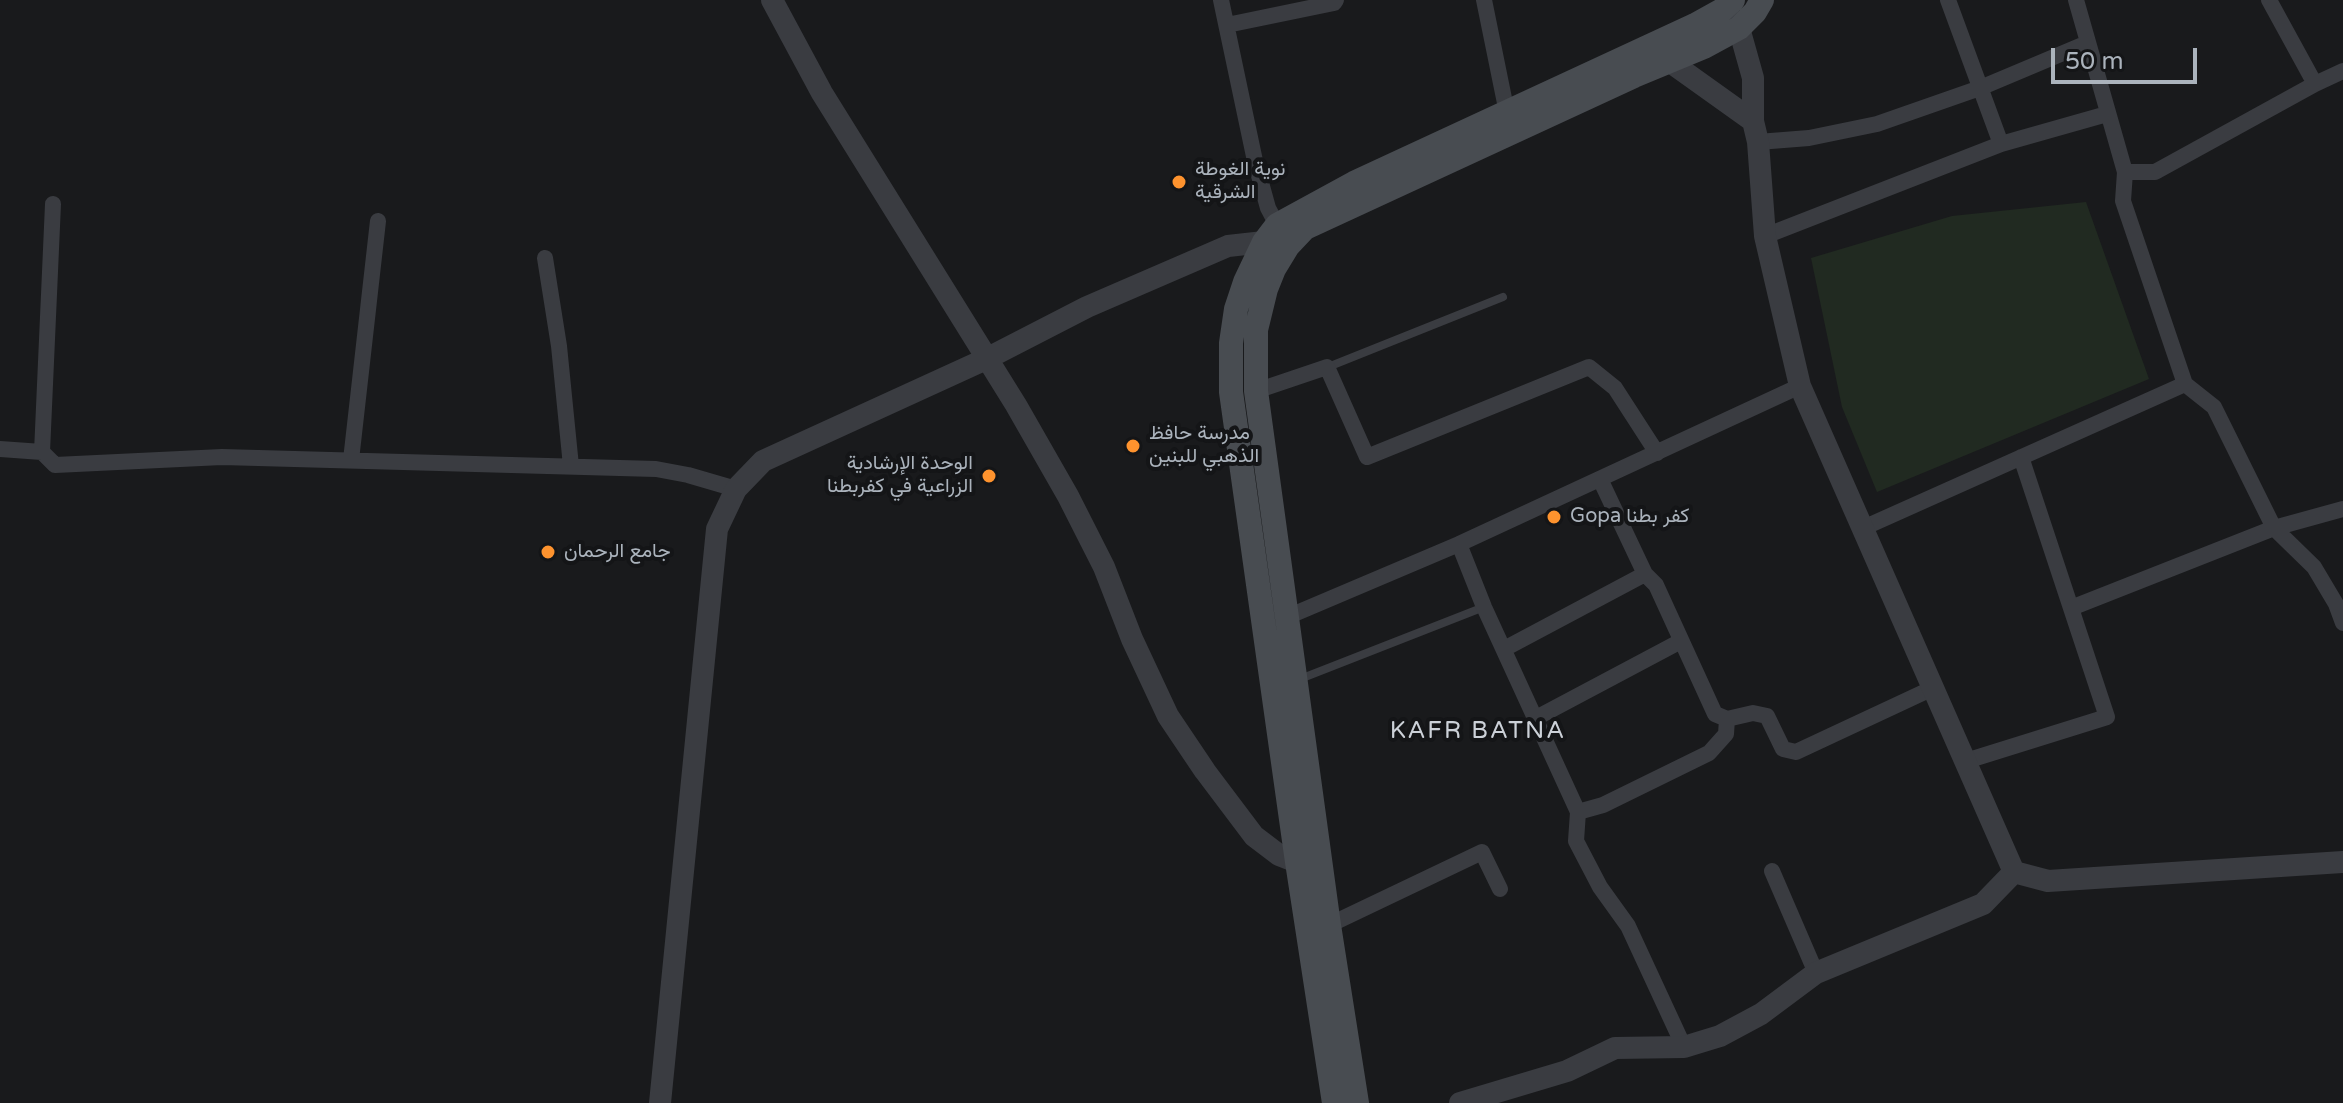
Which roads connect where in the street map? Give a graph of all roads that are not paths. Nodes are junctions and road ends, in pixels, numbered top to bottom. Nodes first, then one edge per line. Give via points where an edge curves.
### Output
1 (772, 0) edge
2 (1221, 0) edge
3 (1336, 0) edge
4 (1484, 0) edge
5 (1762, 0) edge
6 (1948, 0) edge
7 (2076, 0) edge
8 (2269, 0) edge
9 (1723, 3) edge
10 (1227, 25) junction
11 (1739, 28) junction
12 (2087, 43) junction
13 (1669, 61) junction
14 (2343, 71) edge
15 (2315, 84) junction
16 (1980, 88) junction
17 (1507, 113) junction
18 (2107, 114) junction
19 (1755, 132) junction
20 (2001, 144) junction
21 (2125, 172) junction
22 (53, 204) dead end
23 (378, 221) dead end
24 (1270, 234) junction
25 (1765, 236) junction
26 (545, 258) dead end
27 (1503, 297) dead end
28 (986, 359) junction
29 (1327, 367) junction
30 (2185, 384) junction
31 (1800, 386) junction
32 (1256, 391) junction
33 (0, 449) edge
34 (42, 452) junction
35 (1657, 453) junction
36 (2021, 457) junction
37 (351, 460) junction
38 (571, 466) junction
39 (1600, 479) junction
40 (736, 489) junction
41 (2343, 509) edge
42 (1863, 528) junction
43 (2274, 528) junction
44 (1459, 544) junction
45 (1645, 574) junction
46 (1484, 607) junction
47 (2071, 608) junction
48 (1287, 617) junction
49 (2343, 623) edge
50 (1681, 641) junction
51 (1504, 649) junction
52 (1295, 681) junction
53 (1933, 688) junction
54 (1536, 718) junction
55 (1727, 719) junction
56 (1966, 761) junction
57 (1578, 812) junction
58 (1297, 862) junction
59 (2343, 862) edge
60 (1772, 871) dead end
61 (2014, 872) junction
62 (1500, 889) dead end
63 (1329, 925) junction
64 (1816, 973) junction
65 (1684, 1047) junction
66 (660, 1103) edge
67 (1334, 1103) edge
68 (1357, 1103) edge
69 (1465, 1103) edge

1 - 28 street via 822,93
2 - 10 street
3 - 10 street
4 - 17 street
5 - 11 main road
6 - 16 street
7 - 12 street
8 - 15 street
9 - 11 street
9 - 17 main road via 1695,25
10 - 24 street
11 - 13 main road
11 - 19 street via 1753,78
12 - 16 street
12 - 18 street
13 - 19 street
13 - 32 main road via 1305,228 1274,269 1260,308
14 - 15 street
15 - 21 street via 2155,172
16 - 19 street via 1877,124 1809,138
16 - 20 street
17 - 24 main road via 1354,183
18 - 20 street
18 - 21 street
19 - 25 street
20 - 25 street
21 - 30 street via 2123,201
22 - 34 street
23 - 37 street
24 - 28 street via 1228,246 1087,307
24 - 58 main road via 1236,309 1231,392
25 - 31 street
26 - 38 street
27 - 29 lane
28 - 40 street via 763,461
28 - 58 street via 1068,496 1168,716 1254,836
29 - 32 street
29 - 35 street via 1367,457 1589,367 1615,388
30 - 36 street
30 - 43 street via 2214,407
31 - 35 street
31 - 42 street
32 - 48 main road
33 - 34 street
34 - 37 street via 55,465 222,457
35 - 39 street
36 - 42 street
36 - 47 street
37 - 38 street
38 - 40 street via 656,469
39 - 44 street
39 - 45 street
40 - 66 street via 717,529
41 - 43 street
42 - 53 street
43 - 47 street
43 - 49 street via 2314,567
44 - 46 street
44 - 48 street
45 - 50 street via 1656,585
45 - 51 street
46 - 51 street
46 - 52 lane
47 - 56 street via 2107,717
48 - 52 main road
50 - 54 street
50 - 55 street via 1715,714
51 - 54 street
52 - 63 main road
53 - 55 street via 1796,752 1783,749 1767,716 1753,713
53 - 56 street
54 - 57 street
55 - 57 street via 1726,734 1709,753
56 - 61 street
57 - 65 street via 1576,841 1628,926
58 - 67 main road
59 - 61 street via 2048,881
60 - 64 street
61 - 64 street via 1983,904
62 - 63 street via 1482,852
63 - 68 main road
64 - 65 street via 1761,1014 1720,1036
65 - 69 street via 1615,1048 1567,1071

